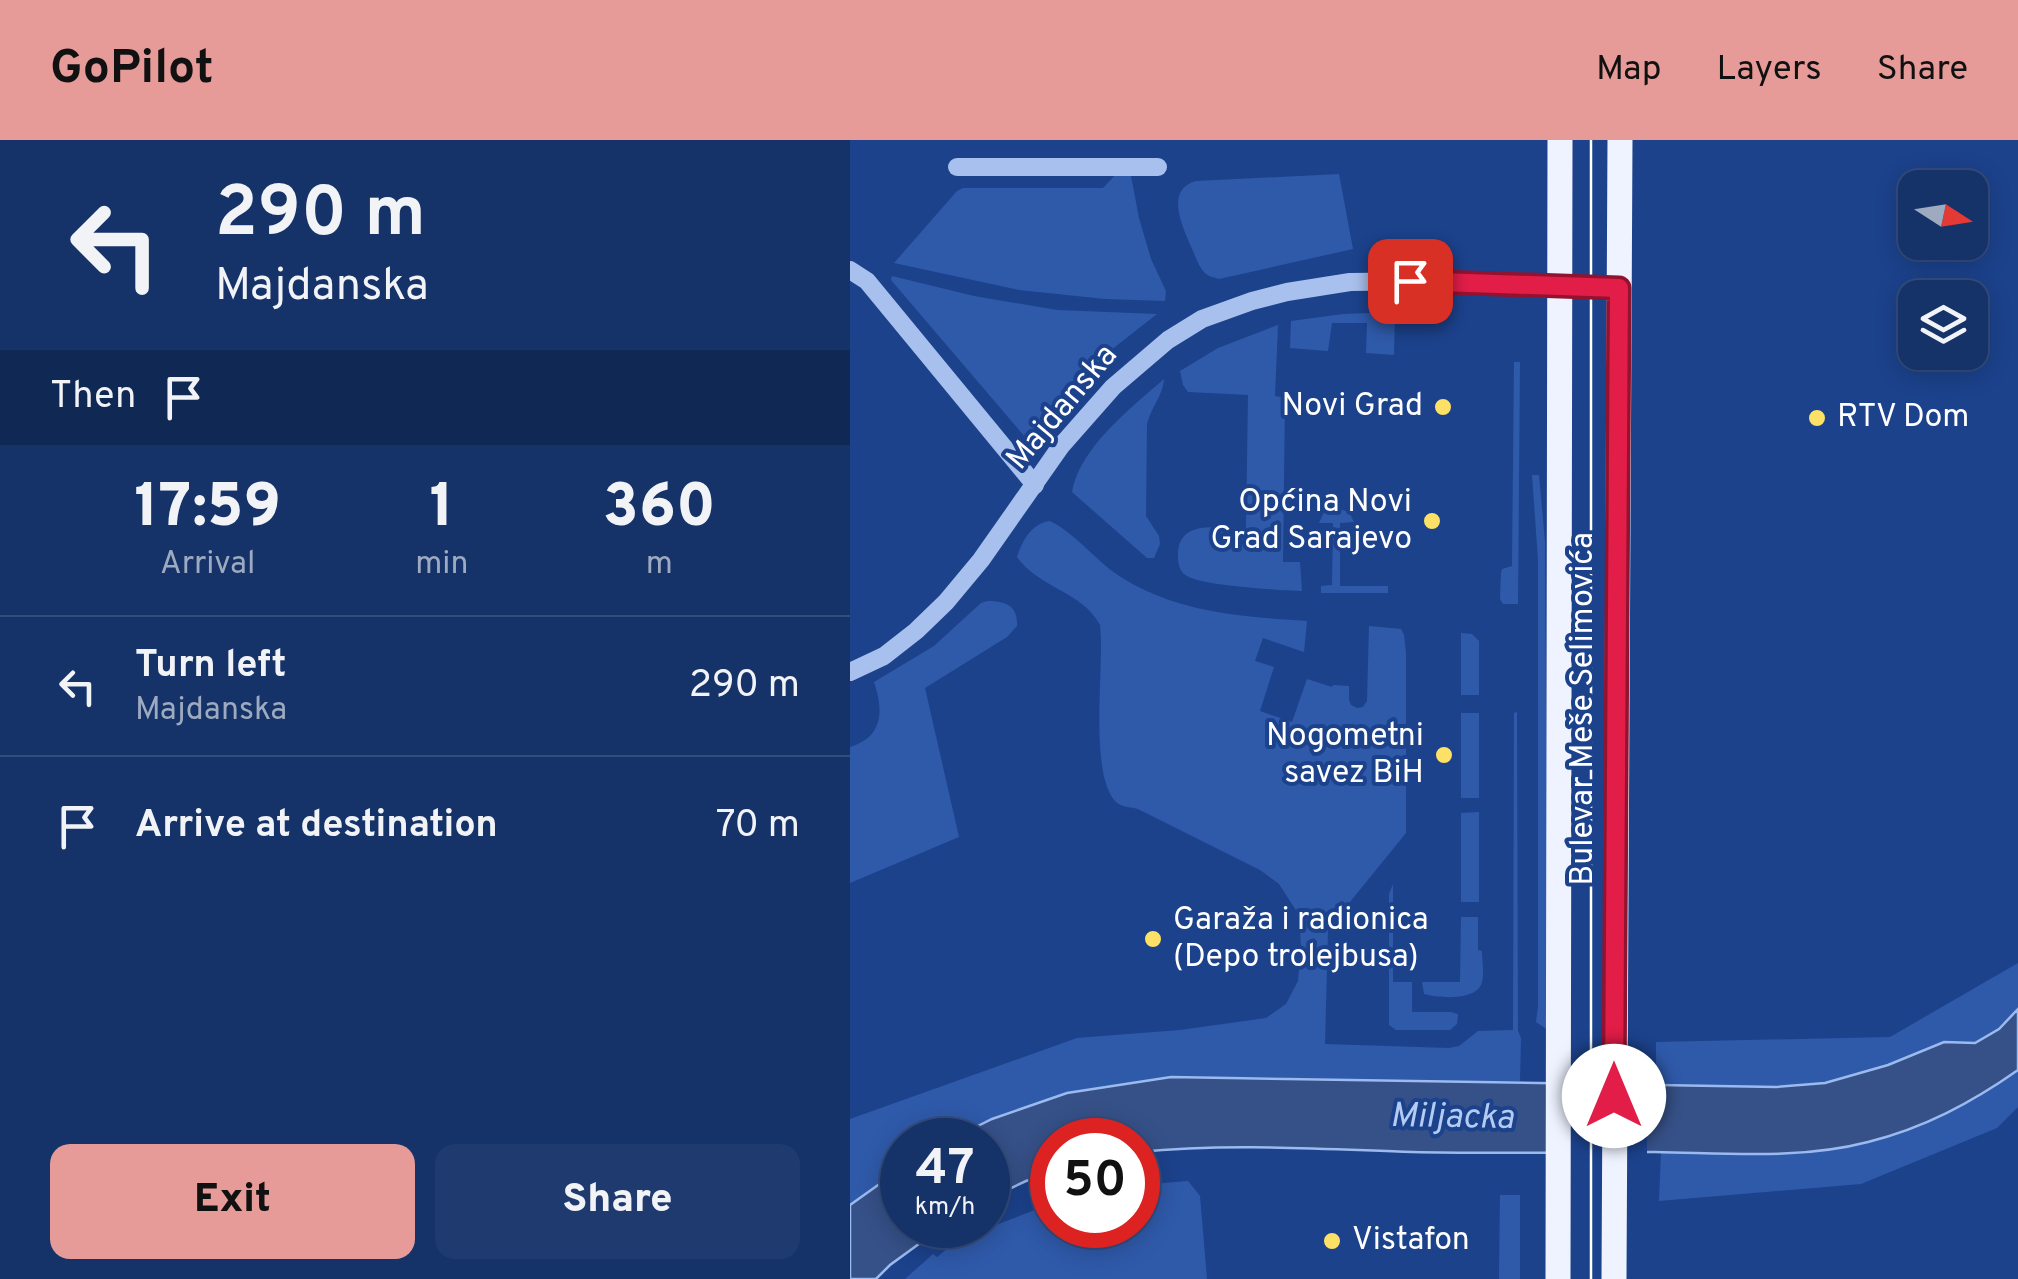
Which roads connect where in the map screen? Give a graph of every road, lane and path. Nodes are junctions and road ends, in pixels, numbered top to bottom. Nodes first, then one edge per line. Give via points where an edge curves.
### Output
1 (1560, 140) edge
2 (1620, 140) edge
3 (957, 166) dead end
4 (1158, 166) dead end
5 (850, 270) edge
6 (1560, 286) junction
7 (1619, 288) junction
8 (1036, 485) junction
9 (850, 672) edge
10 (1558, 1279) edge
11 (1614, 1279) edge

1 - 6 main road, Bulevar Meše Selimovića
2 - 7 main road, Bulevar Meše Selimovića
3 - 4 street
5 - 8 street
6 - 7 street, Majdanska
6 - 8 street, Majdanska via 1350,282 1288,292 1202,319 1113,387
6 - 10 main road, Bulevar Meše Selimovića
7 - 11 main road, Bulevar Meše Selimovića
8 - 9 street, Majdanska via 946,602 884,656

